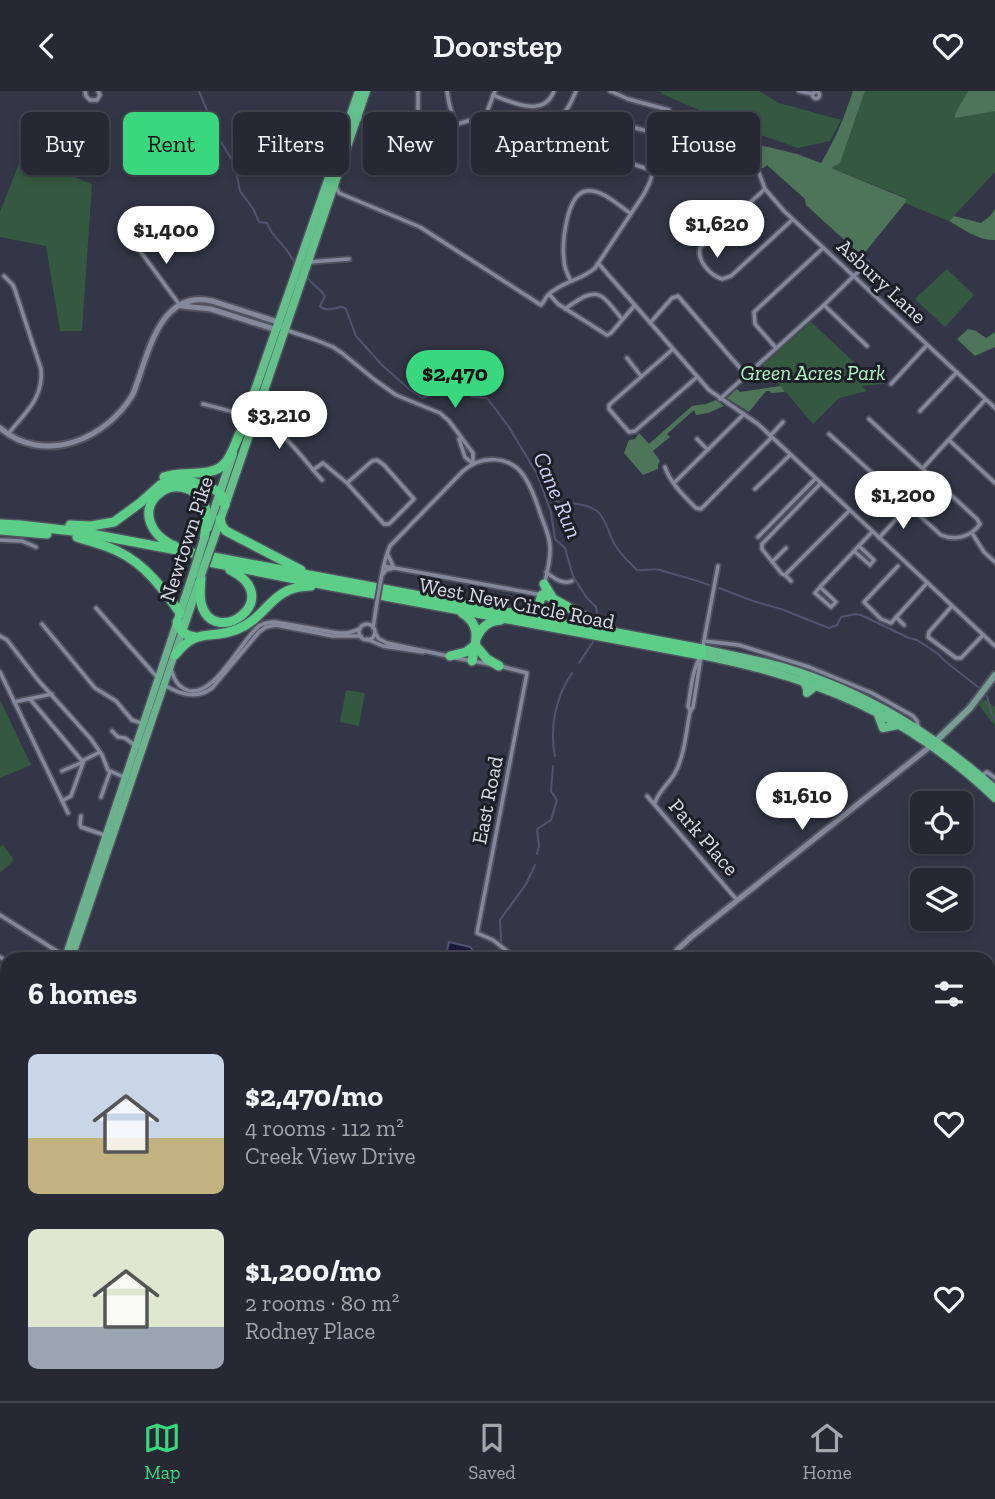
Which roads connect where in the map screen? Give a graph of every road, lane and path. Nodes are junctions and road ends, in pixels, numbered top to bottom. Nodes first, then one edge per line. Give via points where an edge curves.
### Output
1 (85, 91) edge
2 (98, 91) edge
3 (359, 91) edge
4 (366, 91) edge
5 (418, 91) edge
6 (447, 91) edge
7 (554, 91) edge
8 (576, 91) edge
9 (610, 91) edge
10 (800, 91) edge
11 (494, 93) edge
12 (813, 94) dead end
13 (418, 112) edge
14 (452, 112) edge
15 (488, 112) edge
16 (566, 112) edge
17 (669, 112) edge
18 (358, 120) junction
19 (349, 121) edge
20 (363, 122) edge
21 (331, 175) edge
22 (651, 175) edge
23 (760, 175) edge
24 (336, 176) junction
25 (765, 189) junction
26 (340, 193) junction
27 (328, 201) junction
28 (630, 213) junction
29 (792, 220) junction
30 (132, 240) dead end
31 (823, 248) junction
32 (310, 251) junction
33 (346, 259) dead end
34 (320, 260) junction
35 (598, 263) junction
36 (867, 263) dead end
37 (305, 266) junction
38 (4, 276) dead end
39 (854, 276) junction
40 (571, 281) junction
41 (549, 294) junction
42 (635, 305) junction
43 (824, 305) junction
44 (180, 306) junction
45 (565, 309) junction
46 (622, 319) junction
47 (650, 323) junction
48 (279, 327) junction
49 (927, 345) junction
50 (867, 346) dead end
51 (776, 348) junction
52 (673, 349) junction
53 (627, 358) dead end
54 (957, 372) junction
55 (746, 375) junction
56 (641, 376) junction
57 (698, 377) junction
58 (891, 384) dead end
59 (720, 399) junction
60 (986, 399) junction
61 (203, 404) dead end
62 (995, 408) edge
63 (920, 411) dead end
64 (744, 414) junction
65 (249, 418) junction
66 (869, 419) dead end
67 (783, 422) dead end
68 (0, 428) edge
69 (240, 433) junction
70 (8, 434) junction
71 (829, 434) dead end
72 (458, 435) junction
73 (771, 437) junction
74 (697, 439) dead end
75 (949, 440) junction
76 (708, 450) junction
77 (473, 453) junction
78 (790, 455) junction
79 (465, 457) junction
80 (483, 460) junction
81 (473, 464) junction
82 (665, 467) dead end
83 (923, 468) junction
84 (313, 470) junction
85 (463, 471) junction
86 (815, 479) junction
87 (322, 480) dead end
88 (347, 483) junction
89 (674, 483) junction
90 (995, 483) edge
91 (820, 484) junction
92 (755, 489) dead end
93 (220, 493) junction
94 (136, 505) junction
95 (225, 505) junction
96 (908, 506) junction
97 (849, 511) junction
98 (220, 519) junction
99 (0, 524) edge
100 (20, 525) junction
101 (0, 530) edge
102 (872, 532) junction
103 (972, 533) junction
104 (77, 537) junction
105 (758, 537) dead end
106 (879, 538) junction
107 (0, 540) edge
108 (208, 540) junction
109 (859, 546) junction
110 (36, 547) dead end
111 (786, 548) dead end
112 (854, 551) junction
113 (387, 553) junction
114 (197, 554) junction
115 (212, 562) junction
116 (772, 562) junction
117 (995, 562) edge
118 (384, 566) junction
119 (718, 566) dead end
120 (898, 566) dead end
121 (394, 568) junction
122 (546, 572) junction
123 (309, 574) junction
124 (197, 575) junction
125 (785, 575) junction
126 (381, 579) junction
127 (572, 581) dead end
128 (791, 581) dead end
129 (927, 583) junction
130 (544, 584) junction
131 (327, 585) junction
132 (820, 587) junction
133 (542, 595) junction
134 (555, 599) junction
135 (377, 602) junction
136 (951, 606) junction
137 (96, 608) dead end
138 (452, 608) junction
139 (537, 609) junction
140 (520, 615) junction
141 (179, 617) junction
142 (896, 617) junction
143 (509, 620) junction
144 (42, 624) dead end
145 (367, 624) junction
146 (904, 625) dead end
147 (479, 626) junction
148 (360, 629) junction
149 (374, 630) junction
150 (183, 632) junction
151 (621, 633) junction
152 (983, 635) junction
153 (0, 636) edge
154 (361, 636) junction
155 (197, 637) junction
156 (367, 639) junction
157 (476, 642) junction
158 (995, 646) edge
159 (702, 648) junction
160 (431, 653) junction
161 (175, 655) junction
162 (450, 656) junction
163 (472, 661) junction
164 (499, 666) junction
165 (170, 667) junction
166 (0, 672) edge
167 (995, 675) edge
168 (161, 682) junction
169 (52, 694) junction
170 (30, 699) junction
171 (14, 702) junction
172 (146, 725) junction
173 (111, 731) dead end
174 (934, 743) junction
175 (140, 747) junction
176 (100, 752) junction
177 (83, 762) junction
178 (62, 771) dead end
179 (110, 772) junction
180 (981, 776) junction
181 (995, 778) edge
182 (128, 779) junction
183 (995, 789) edge
184 (647, 796) dead end
185 (101, 797) dead end
186 (995, 798) edge
187 (62, 801) junction
188 (655, 803) junction
189 (68, 813) dead end
190 (80, 816) dead end
191 (109, 837) junction
192 (737, 900) junction
193 (0, 915) edge
194 (59, 952) edge
195 (70, 952) edge
196 (508, 952) edge
197 (676, 952) edge

1 - 2 street via 90,100 97,100
3 - 19 highway, Newtown Pike
4 - 18 highway, Newtown Pike
5 - 13 street
6 - 14 street
7 - 11 street via 547,103 534,107
8 - 16 street
9 - 17 street
10 - 12 street
11 - 15 street
18 - 20 street
18 - 24 highway, Newtown Pike
21 - 48 highway, Newtown Pike
22 - 28 street
23 - 25 street, Asbury Lane
24 - 26 street
24 - 27 highway, Newtown Pike
25 - 29 street, Asbury Lane
25 - 29 street via 700,248 701,260 712,274 722,279 731,276
26 - 27 street
26 - 41 street via 420,227 541,305
27 - 32 highway, Newtown Pike
28 - 35 street
28 - 40 street via 595,191 579,194 571,204 564,239 563,259
29 - 31 street, Asbury Lane
30 - 44 street
31 - 39 street, Asbury Lane
31 - 51 street via 754,312 755,324
32 - 34 street
32 - 37 highway, Newtown Pike
33 - 34 street
34 - 37 street
35 - 40 street
35 - 42 street
36 - 39 street
37 - 48 highway, Newtown Pike
38 - 70 street via 15,290 42,377 34,403
39 - 43 street
39 - 49 street, Asbury Lane
40 - 41 street
41 - 45 street
42 - 46 street
42 - 47 street
43 - 50 street
43 - 51 street
44 - 48 street via 192,299 206,299
44 - 70 street via 159,324 127,404 104,428 51,446 29,444
45 - 46 street via 607,335
45 - 46 street via 594,293
47 - 52 street
47 - 55 street via 678,296
48 - 65 highway, Newtown Pike
48 - 72 street via 342,353 396,395 440,413
49 - 54 street, Asbury Lane
49 - 58 street
51 - 55 street
52 - 56 street
52 - 57 street
53 - 56 street
54 - 60 street, Asbury Lane
54 - 63 street
55 - 59 street
56 - 57 street via 609,405 629,432
57 - 59 street
59 - 64 street
60 - 62 street, Asbury Lane
60 - 75 street
61 - 65 street
64 - 73 street
64 - 76 street
65 - 69 highway, Newtown Pike
65 - 84 street via 278,431
65 - 95 highway, Newtown Pike
66 - 83 street
67 - 73 street
68 - 70 street
69 - 93 highway, Newtown Pike
69 - 94 highway via 219,469 169,475
71 - 96 street
72 - 77 street
72 - 79 street
73 - 78 street
73 - 89 street via 701,509
74 - 76 street
75 - 83 street
75 - 90 street
76 - 89 street
77 - 80 street
77 - 81 street
78 - 86 street
78 - 92 street
79 - 81 street
79 - 85 street
80 - 81 street
80 - 122 street via 508,463 525,477 551,548
81 - 85 street
82 - 89 street
83 - 103 street via 979,521
84 - 87 street
84 - 88 street via 323,463
85 - 113 street
86 - 91 street
86 - 105 street
88 - 88 street via 377,460 414,499 384,524
91 - 97 street
91 - 116 street via 762,544
93 - 94 highway via 204,484 173,480
93 - 95 highway
93 - 108 highway, Newtown Pike
94 - 100 highway via 98,526
95 - 98 highway, Newtown Pike
96 - 103 street via 944,536
96 - 106 street
97 - 102 street
97 - 125 street
98 - 108 highway, Newtown Pike
98 - 123 highway via 231,534
99 - 100 highway, West New Circle Road
100 - 114 highway, West New Circle Road
101 - 104 highway, West New Circle Road
102 - 106 street
102 - 109 street
103 - 117 street
104 - 115 highway, West New Circle Road
104 - 141 highway via 136,562
106 - 129 street
107 - 110 street
108 - 114 highway via 206,509 198,495 175,487 155,498 149,515 154,532
108 - 124 highway, Newtown Pike, bridge
109 - 112 street
109 - 112 street via 874,560 870,565
111 - 116 street
112 - 132 street
113 - 118 street
113 - 121 street
114 - 123 highway, West New Circle Road
115 - 124 highway via 237,573 248,584 251,600 244,615 227,623 211,618 200,600
115 - 131 highway, West New Circle Road
116 - 125 street
118 - 121 street
118 - 126 street
119 - 159 street
120 - 142 street via 864,602 881,619 891,623
121 - 126 street
121 - 133 street
122 - 127 street via 558,581
122 - 130 street
123 - 140 highway, West New Circle Road
124 - 141 highway, Newtown Pike
124 - 150 highway, Newtown Pike
125 - 128 street
126 - 135 street, bridge
129 - 136 street
129 - 142 street
130 - 133 street
130 - 134 highway
131 - 138 highway, West New Circle Road
131 - 155 highway via 284,591 244,627
132 - 132 street via 815,593 831,607 836,602
133 - 134 highway
133 - 139 highway
134 - 139 highway
134 - 151 highway
135 - 145 street
135 - 149 street
136 - 152 street
136 - 152 street via 928,637 956,658
137 - 168 street
138 - 143 highway, West New Circle Road
138 - 147 highway
139 - 140 highway
140 - 151 highway, West New Circle Road
141 - 150 highway
141 - 168 main road, Newtown Pike
142 - 146 street
143 - 147 highway
143 - 159 highway, West New Circle Road
144 - 172 street via 95,688 116,701 132,720
145 - 148 street
145 - 149 street
147 - 157 highway
148 - 154 street
148 - 165 street via 344,633 264,624 200,691 178,685
149 - 156 street via 373,637
149 - 160 street via 387,643
150 - 155 highway
150 - 161 main road, Newtown Pike
151 - 159 highway, West New Circle Road
152 - 158 street
153 - 169 street
154 - 156 street
154 - 168 street via 269,626 258,632 207,692 190,696
155 - 161 highway
156 - 160 street
157 - 162 highway via 466,652
157 - 163 highway
157 - 164 highway via 487,659
159 - 174 highway, West New Circle Road via 827,682 888,711
159 - 174 highway, West New Circle Road via 803,680 807,694 817,685 877,712 883,727 899,725
159 - 188 street via 677,768
160 - 162 street
161 - 165 main road, Newtown Pike
162 - 163 street
163 - 164 street
164 - 196 street, East Road via 527,673 477,933
165 - 168 main road, Newtown Pike
166 - 171 street
167 - 174 main road
168 - 172 main road, Newtown Pike
169 - 170 street
169 - 176 street
170 - 171 street
170 - 177 street
171 - 187 street
172 - 175 main road, Newtown Pike
173 - 175 street
174 - 180 highway, West New Circle Road
174 - 186 highway, West New Circle Road
174 - 192 street
175 - 182 main road, Newtown Pike
176 - 177 street
176 - 179 street
177 - 178 street
177 - 187 street via 71,796
179 - 182 street
179 - 185 street
180 - 181 street via 987,772
180 - 183 highway, West New Circle Road
182 - 191 main road, Newtown Pike
184 - 188 street, Park Place
187 - 189 street
188 - 192 street, Park Place
190 - 191 street via 81,827
191 - 195 main road, Newtown Pike
192 - 197 street
193 - 194 street

